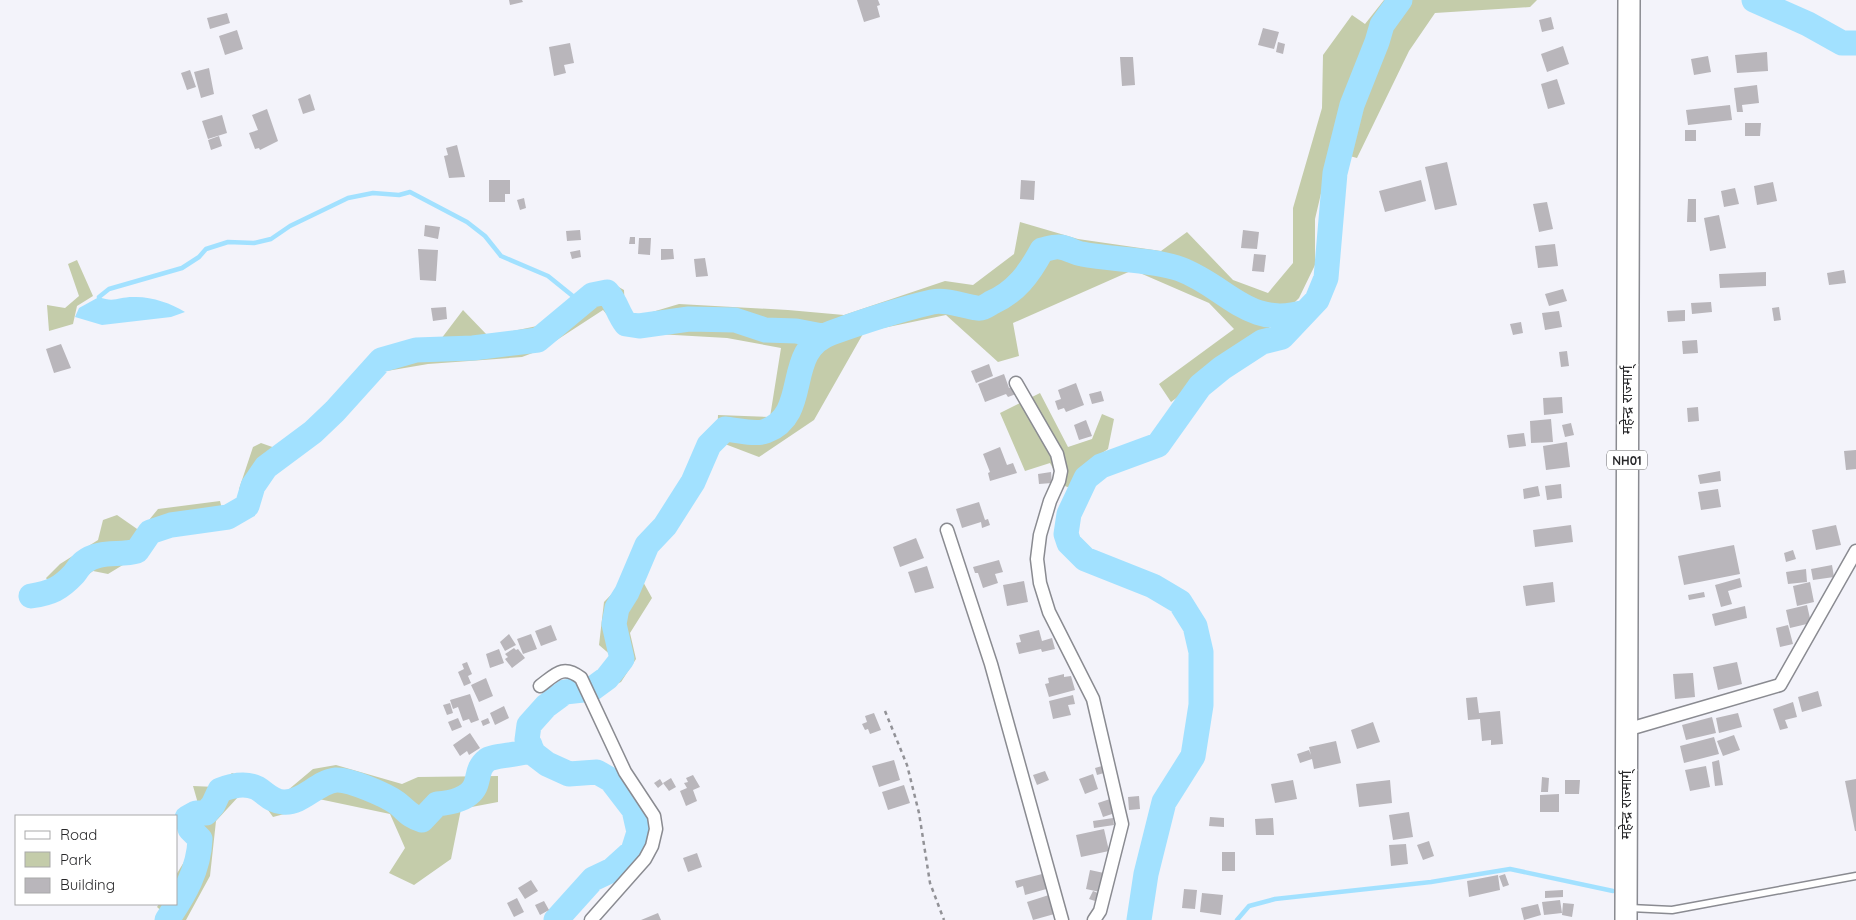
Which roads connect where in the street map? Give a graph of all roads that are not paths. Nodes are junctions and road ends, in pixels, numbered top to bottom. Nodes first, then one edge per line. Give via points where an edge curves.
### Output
1 (1629, 0) edge
2 (1016, 383) dead end
3 (947, 530) dead end
4 (1856, 551) edge
5 (540, 686) dead end
6 (1626, 730) junction
7 (1856, 876) edge
8 (1626, 914) edge
9 (591, 920) edge
10 (1062, 920) edge
11 (1094, 920) edge

1 - 6 highway, महेन्द्र राज्मार्ग् / NH01
2 - 11 street via 1057,454 1061,471 1039,543 1040,583 1049,612 1093,699 1122,824 1100,911
3 - 10 street via 990,664
4 - 6 street via 1780,685
5 - 9 street via 561,671 572,671 583,680 625,772 654,816 656,829 645,859
6 - 8 highway, महेन्द्र राज्मार्ग् / NH01
7 - 8 lane via 1672,910

